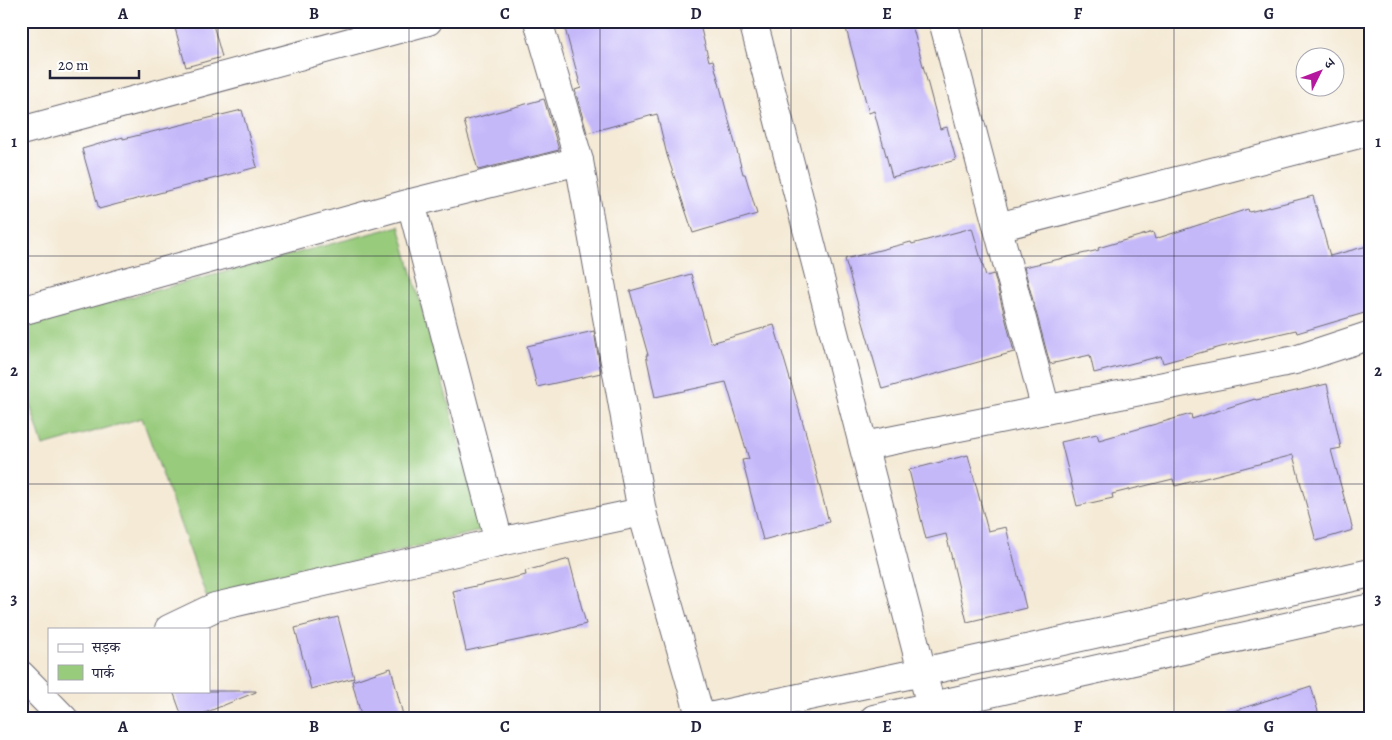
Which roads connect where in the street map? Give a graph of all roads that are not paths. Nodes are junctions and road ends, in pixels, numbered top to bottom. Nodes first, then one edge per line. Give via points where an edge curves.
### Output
1 (428, 21) edge
2 (538, 21) edge
3 (753, 21) edge
4 (943, 21) edge
5 (1371, 130) edge
6 (21, 131) edge
7 (580, 161) junction
8 (411, 203) junction
9 (998, 227) junction
10 (21, 312) edge
11 (1371, 335) edge
12 (1046, 410) junction
13 (864, 446) junction
14 (642, 512) junction
15 (499, 542) junction
16 (1371, 573) edge
17 (1371, 608) edge
18 (171, 628) edge
19 (922, 672) junction
20 (35, 683) edge
21 (947, 709) edge
22 (64, 719) edge
23 (701, 719) edge
24 (874, 719) edge

1 - 6 street
2 - 7 street
3 - 13 street
4 - 9 street
5 - 9 street
7 - 8 street
7 - 14 street
8 - 10 street
8 - 15 street
9 - 12 street
11 - 12 street via 1295,360
12 - 13 street
13 - 19 street
14 - 15 street
14 - 23 street
15 - 18 street via 215,607
16 - 19 street
17 - 21 street
19 - 21 street
19 - 23 street
20 - 22 street
21 - 24 street

